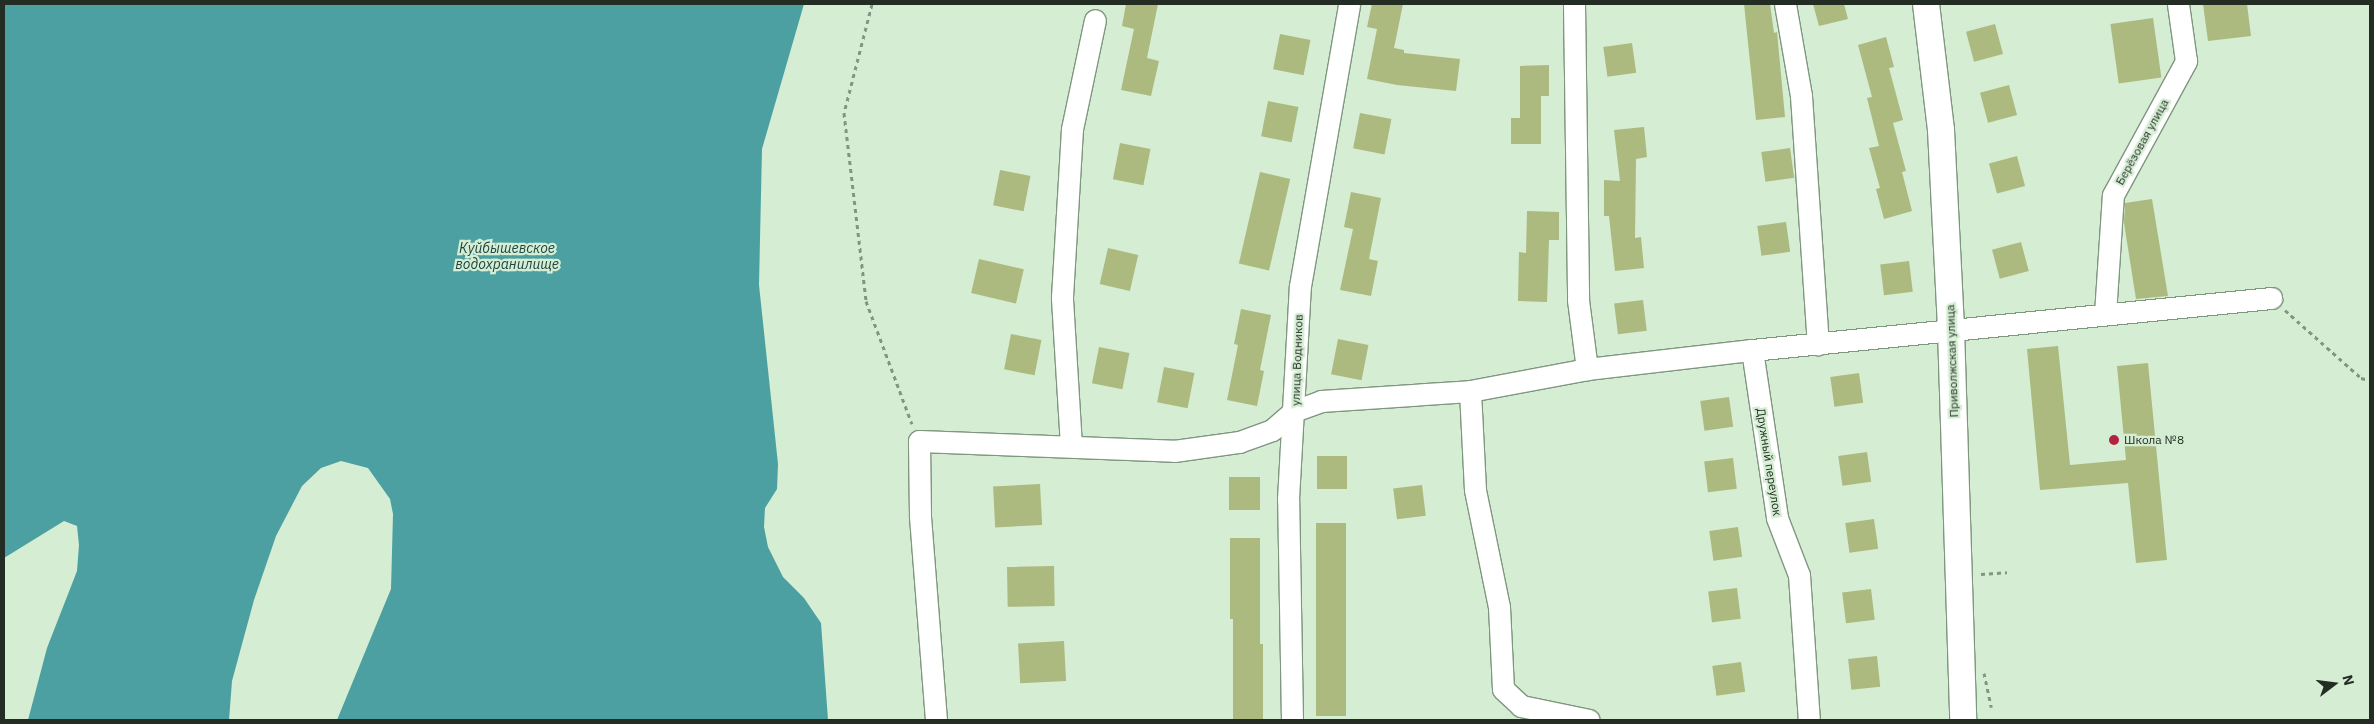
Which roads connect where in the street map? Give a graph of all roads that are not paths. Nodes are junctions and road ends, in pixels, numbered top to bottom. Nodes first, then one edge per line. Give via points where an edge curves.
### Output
1 (1349, 4) edge
2 (1574, 4) edge
3 (1785, 4) edge
4 (1926, 4) edge
5 (2178, 4) edge
6 (1095, 20) dead end
7 (2271, 298) road end
8 (2105, 314) junction
9 (1951, 329) junction
10 (1818, 344) junction
11 (1752, 350) junction
12 (1587, 369) junction
13 (1470, 391) junction
14 (1294, 411) junction
15 (1071, 446) junction
16 (936, 720) edge
17 (1292, 720) edge
18 (1589, 720) edge
19 (1809, 720) edge
20 (1963, 720) edge

1 - 14 street, улица Водников via 1300,286
2 - 12 street via 1578,300
3 - 10 street via 1801,96
4 - 9 main road, Приволжская улица via 1941,130
5 - 8 street, Берёзовая улица via 2186,61 2113,194
6 - 15 street via 1072,129 1063,287
7 - 8 street
8 - 9 street
9 - 10 street
9 - 20 main road, Приволжская улица
10 - 11 street
11 - 12 street
11 - 19 street, Дружный переулок via 1777,518 1798,576
12 - 13 street
13 - 14 street via 1321,401
13 - 18 street via 1476,490 1499,607 1503,689 1521,706
14 - 15 street via 1272,430 1239,442 1174,451
14 - 17 street, улица Водников via 1288,499
15 - 16 street via 918,441 920,515

